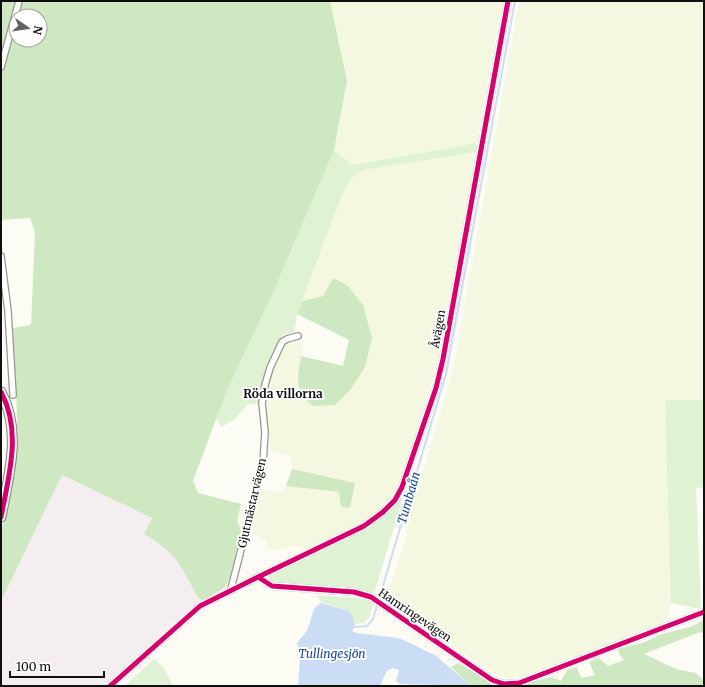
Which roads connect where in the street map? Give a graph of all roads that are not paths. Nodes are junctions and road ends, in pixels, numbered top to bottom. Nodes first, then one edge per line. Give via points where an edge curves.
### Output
1 (20, 1) edge
2 (508, 1) edge
3 (1, 67) edge
4 (1, 256) edge
5 (298, 336) dead end
6 (2, 394) edge
7 (13, 395) dead end
8 (1, 517) edge
9 (258, 577) junction
10 (231, 589) junction
11 (704, 612) edge
12 (110, 686) edge

1 - 3 street
2 - 9 street, Åvägen via 443,359 436,388 402,487 395,500 364,526
4 - 7 street via 8,311
5 - 10 street, Gjutmästarvägen via 282,342 264,385 262,403 266,432 263,463
6 - 8 main road via 12,427 13,452
9 - 10 street
9 - 11 street, Hamringevägen via 272,586 354,592 371,597 492,680 504,684 519,683 548,673
10 - 12 street via 200,606

